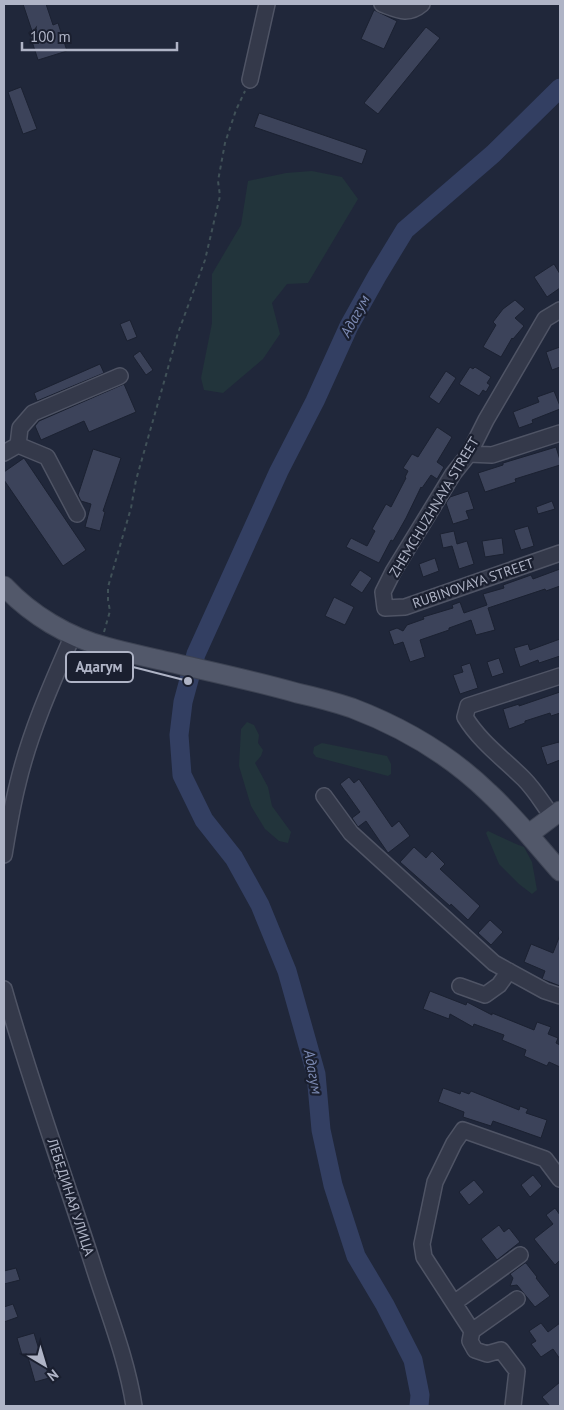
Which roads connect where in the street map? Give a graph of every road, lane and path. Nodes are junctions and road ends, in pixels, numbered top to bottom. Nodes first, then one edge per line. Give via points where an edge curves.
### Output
1 (267, 4) edge
2 (382, 4) edge
3 (422, 4) edge
4 (250, 80) joint
5 (560, 310) edge
6 (120, 376) dead end
7 (560, 432) edge
8 (18, 445) junction
9 (4, 453) edge
10 (469, 454) junction
11 (77, 514) dead end
12 (560, 552) edge
13 (4, 586) edge
14 (385, 608) joint
15 (73, 635) junction
16 (104, 642) junction
17 (560, 676) edge
18 (324, 796) dead end
19 (556, 814) edge
20 (7, 819) edge
21 (529, 834) junction
22 (4, 855) edge
23 (560, 871) edge
24 (509, 971) junction
25 (460, 986) dead end
26 (4, 989) edge
27 (560, 996) edge
28 (555, 1160) edge
29 (560, 1179) edge
30 (520, 1255) dead end
31 (516, 1299) dead end
32 (454, 1303) junction
33 (472, 1331) junction
34 (134, 1406) edge
35 (513, 1406) edge

1 - 4 street
2 - 3 street via 402,11 415,10
4 - 16 path via 225,143 218,181 220,196 205,260 178,333 108,587 110,611
5 - 10 street, ZHEMCHUZHNAYA STREET via 545,319
6 - 8 street via 33,413 20,428
7 - 10 street via 492,455
8 - 9 street
8 - 11 street via 47,456
10 - 14 street, ZHEMCHUZHNAYA STREET via 453,474 393,572 383,592
12 - 14 street, RUBINOVAYA STREET via 405,607
13 - 15 main road via 30,610
15 - 16 main road
15 - 20 street via 37,720
16 - 21 main road via 352,708 421,742 459,767
17 - 19 street via 468,706 465,717 498,756
18 - 24 street via 351,833 494,963
19 - 21 main road
20 - 22 street
21 - 23 main road
24 - 25 street via 499,985 485,995
24 - 27 street
26 - 34 street, ЛЕБЕДИНАЯ УЛИЦА via 123,1357
28 - 29 street
28 - 32 street via 463,1130 435,1182 422,1244 424,1257
30 - 32 street
31 - 33 street
32 - 33 street
33 - 35 street via 470,1341 475,1350 487,1354 501,1350 517,1371

